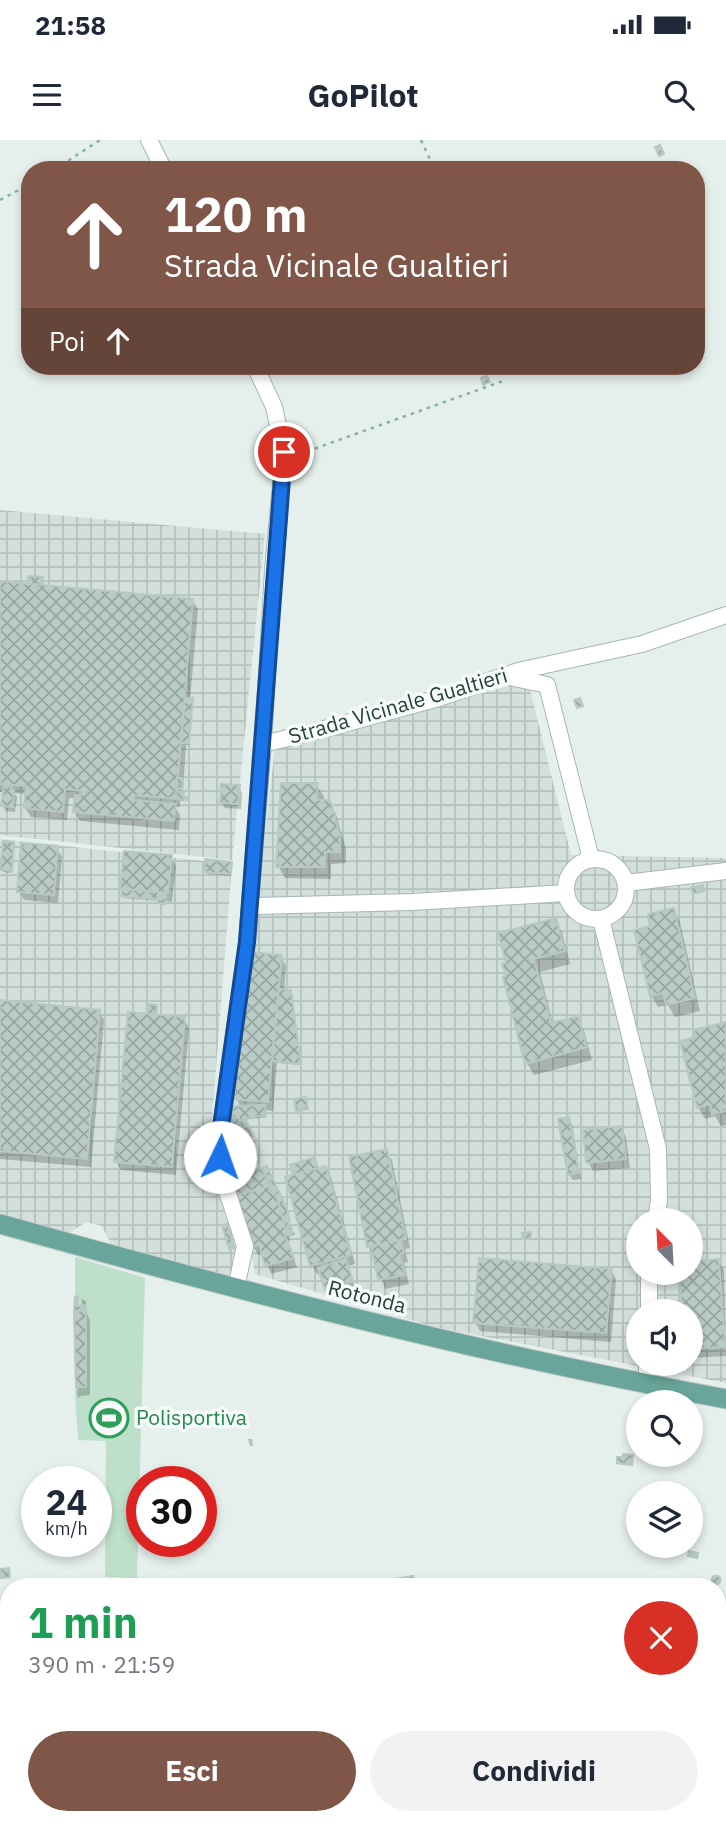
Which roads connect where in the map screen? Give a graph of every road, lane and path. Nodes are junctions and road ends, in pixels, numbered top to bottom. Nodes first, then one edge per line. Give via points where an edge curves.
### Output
1 (100, 140) edge
2 (149, 140) edge
3 (421, 140) edge
4 (68, 161) edge
5 (160, 161) edge
6 (431, 161) edge
7 (21, 189) edge
8 (0, 200) edge
9 (259, 375) edge
10 (503, 381) dead end
11 (284, 452) junction
12 (726, 615) edge
13 (505, 676) junction
14 (263, 744) junction
15 (591, 859) junction
16 (726, 871) edge
17 (626, 883) junction
18 (566, 893) junction
19 (250, 906) junction
20 (601, 919) junction
21 (658, 1208) edge
22 (0, 1224) edge
23 (236, 1288) junction
24 (647, 1376) edge
25 (647, 1384) junction
26 (726, 1399) edge

1 - 4 path
2 - 5 street
3 - 6 path
7 - 8 path
9 - 11 street via 274,407
10 - 11 path via 311,450
11 - 14 street
12 - 13 street, Strada Vicinale Gualtieri via 642,645
13 - 14 street, Strada Vicinale Gualtieri
13 - 15 street via 547,685
14 - 19 street, Strada Vicinale Gualtieri
15 - 17 street via 616,866
15 - 18 street via 570,873
16 - 17 street
17 - 20 street via 618,910
18 - 19 street
18 - 20 street via 574,910
19 - 23 street, Strada Vicinale Gualtieri via 220,1134 224,1182 245,1246
20 - 21 street via 659,1149
22 - 23 main road, Rotonda
23 - 25 main road, Rotonda via 450,1342
24 - 25 street
25 - 26 main road, Rotonda

